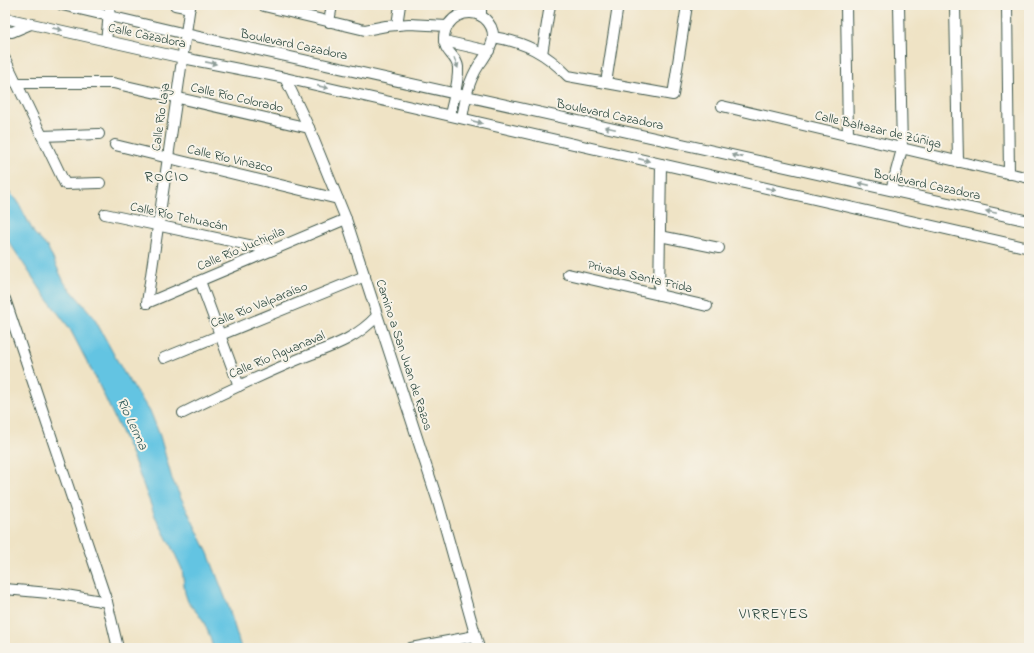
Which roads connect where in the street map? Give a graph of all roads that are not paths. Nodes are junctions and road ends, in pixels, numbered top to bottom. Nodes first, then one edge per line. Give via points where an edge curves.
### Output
1 (62, 5) edge
2 (110, 5) edge
3 (175, 5) edge
4 (264, 5) edge
5 (332, 5) edge
6 (400, 5) edge
7 (481, 5) edge
8 (550, 5) edge
9 (618, 5) edge
10 (687, 5) edge
11 (846, 5) edge
12 (900, 5) edge
13 (955, 5) edge
14 (1007, 5) edge
15 (190, 7) edge
16 (469, 9) edge
17 (109, 16) junction
18 (481, 16) junction
19 (5, 18) edge
20 (329, 22) junction
21 (32, 24) junction
22 (397, 25) junction
23 (447, 26) junction
24 (5, 31) edge
25 (186, 34) junction
26 (493, 37) junction
27 (106, 40) junction
28 (444, 41) junction
29 (489, 51) junction
30 (542, 54) junction
31 (183, 58) junction
32 (5, 59) edge
33 (285, 78) junction
34 (16, 83) junction
35 (606, 83) junction
36 (454, 94) junction
37 (467, 96) junction
38 (177, 98) junction
39 (722, 106) dead end
40 (450, 116) junction
41 (462, 118) junction
42 (309, 128) junction
43 (99, 134) dead end
44 (42, 136) junction
45 (848, 136) junction
46 (115, 146) dead end
47 (902, 149) junction
48 (168, 158) junction
49 (958, 162) junction
50 (661, 164) junction
51 (1009, 174) junction
52 (1029, 178) edge
53 (100, 183) dead end
54 (891, 190) junction
55 (338, 199) junction
56 (105, 214) dead end
57 (346, 219) junction
58 (1029, 221) edge
59 (158, 226) junction
60 (660, 236) junction
61 (719, 248) dead end
62 (1029, 248) edge
63 (272, 250) junction
64 (568, 274) dead end
65 (365, 276) junction
66 (200, 281) junction
67 (659, 295) junction
68 (5, 299) edge
69 (147, 303) joint
70 (707, 306) dead end
71 (377, 316) junction
72 (220, 335) junction
73 (164, 358) dead end
74 (238, 386) junction
75 (184, 414) dead end
76 (5, 589) edge
77 (108, 602) junction
78 (475, 636) junction
79 (118, 648) edge
80 (411, 648) edge
81 (479, 648) edge

1 - 17 street, Calle Cazadora
2 - 17 street
3 - 15 street
4 - 20 street
5 - 20 street
6 - 22 street
7 - 18 street
8 - 30 street
9 - 35 street
10 - 35 street via 673,95
11 - 45 street
12 - 47 street
13 - 49 street
14 - 51 street
15 - 25 street, Calle Río Laja
16 - 18 street
16 - 23 street via 456,16
17 - 25 street, Calle Cazadora
17 - 27 street
18 - 26 street via 490,25
19 - 21 street, Calle Cazadora
20 - 22 street via 365,30
21 - 24 street via 12,32
21 -> 27 street, Calle Cazadora
22 - 23 street
23 - 28 street
25 - 31 street, Calle Río Laja
25 - 36 street, Boulevard Cazadora
26 - 29 street
26 - 30 street via 519,42
27 - 31 street, Calle Cazadora
28 - 29 street
28 -> 36 street via 458,67
29 - 37 street via 475,72
30 - 35 street via 568,76
31 -> 33 street, Calle Cazadora
31 - 38 street, Calle Río Laja
32 - 34 street
33 -> 40 street
33 - 42 street, Camino a San Juan de Razos
34 - 38 street, Calle Río Colorado via 113,83
34 - 44 street
36 - 37 street, Boulevard Cazadora
36 - 40 street
37 - 41 street
54 -> 37 street, Boulevard Cazadora
38 - 42 street, Calle Río Colorado
38 - 48 street, Calle Río Laja
39 - 45 street, Calle Baltazar de Zúñiga
40 - 41 street
41 -> 50 street
42 - 55 street, Camino a San Juan de Razos
43 - 44 street
44 - 53 street via 65,184
45 - 47 street, Calle Baltazar de Zúñiga
46 - 48 street, Calle Río Vinazco
47 - 49 street, Calle Baltazar de Zúñiga
47 - 54 street
48 - 55 street, Calle Río Vinazco
48 - 59 street, Calle Río Laja
49 - 51 street, Calle Baltazar de Zúñiga
50 - 60 street
50 -> 62 street
51 - 52 street, Calle Baltazar de Zúñiga
58 -> 54 street, Boulevard Cazadora
55 - 57 street, Camino a San Juan de Razos
56 - 59 street, Calle Río Tehuacán
57 - 63 street, Calle Río Juchipila
57 - 65 street, Camino a San Juan de Razos
59 - 63 street, Calle Río Tehuacán
59 - 69 street, Calle Río Laja
60 - 61 street
60 - 67 street
63 - 66 street, Calle Río Juchipila
64 - 67 street, Privada Santa Frida
65 - 71 street, Camino a San Juan de Razos
65 - 72 street, Calle Río Valparaíso
66 - 69 street, Calle Río Juchipila
66 - 72 street
67 - 70 street, Privada Santa Frida
68 - 77 street
71 - 74 street, Calle Río Aguanaval via 369,325 348,339
71 - 78 street, Camino a San Juan de Razos via 438,502
72 - 73 street, Calle Río Valparaíso
72 - 74 street
74 - 75 street, Calle Río Aguanaval
76 - 77 street
77 - 79 street
78 - 80 street
78 - 81 street, Camino a San Juan de Razos

